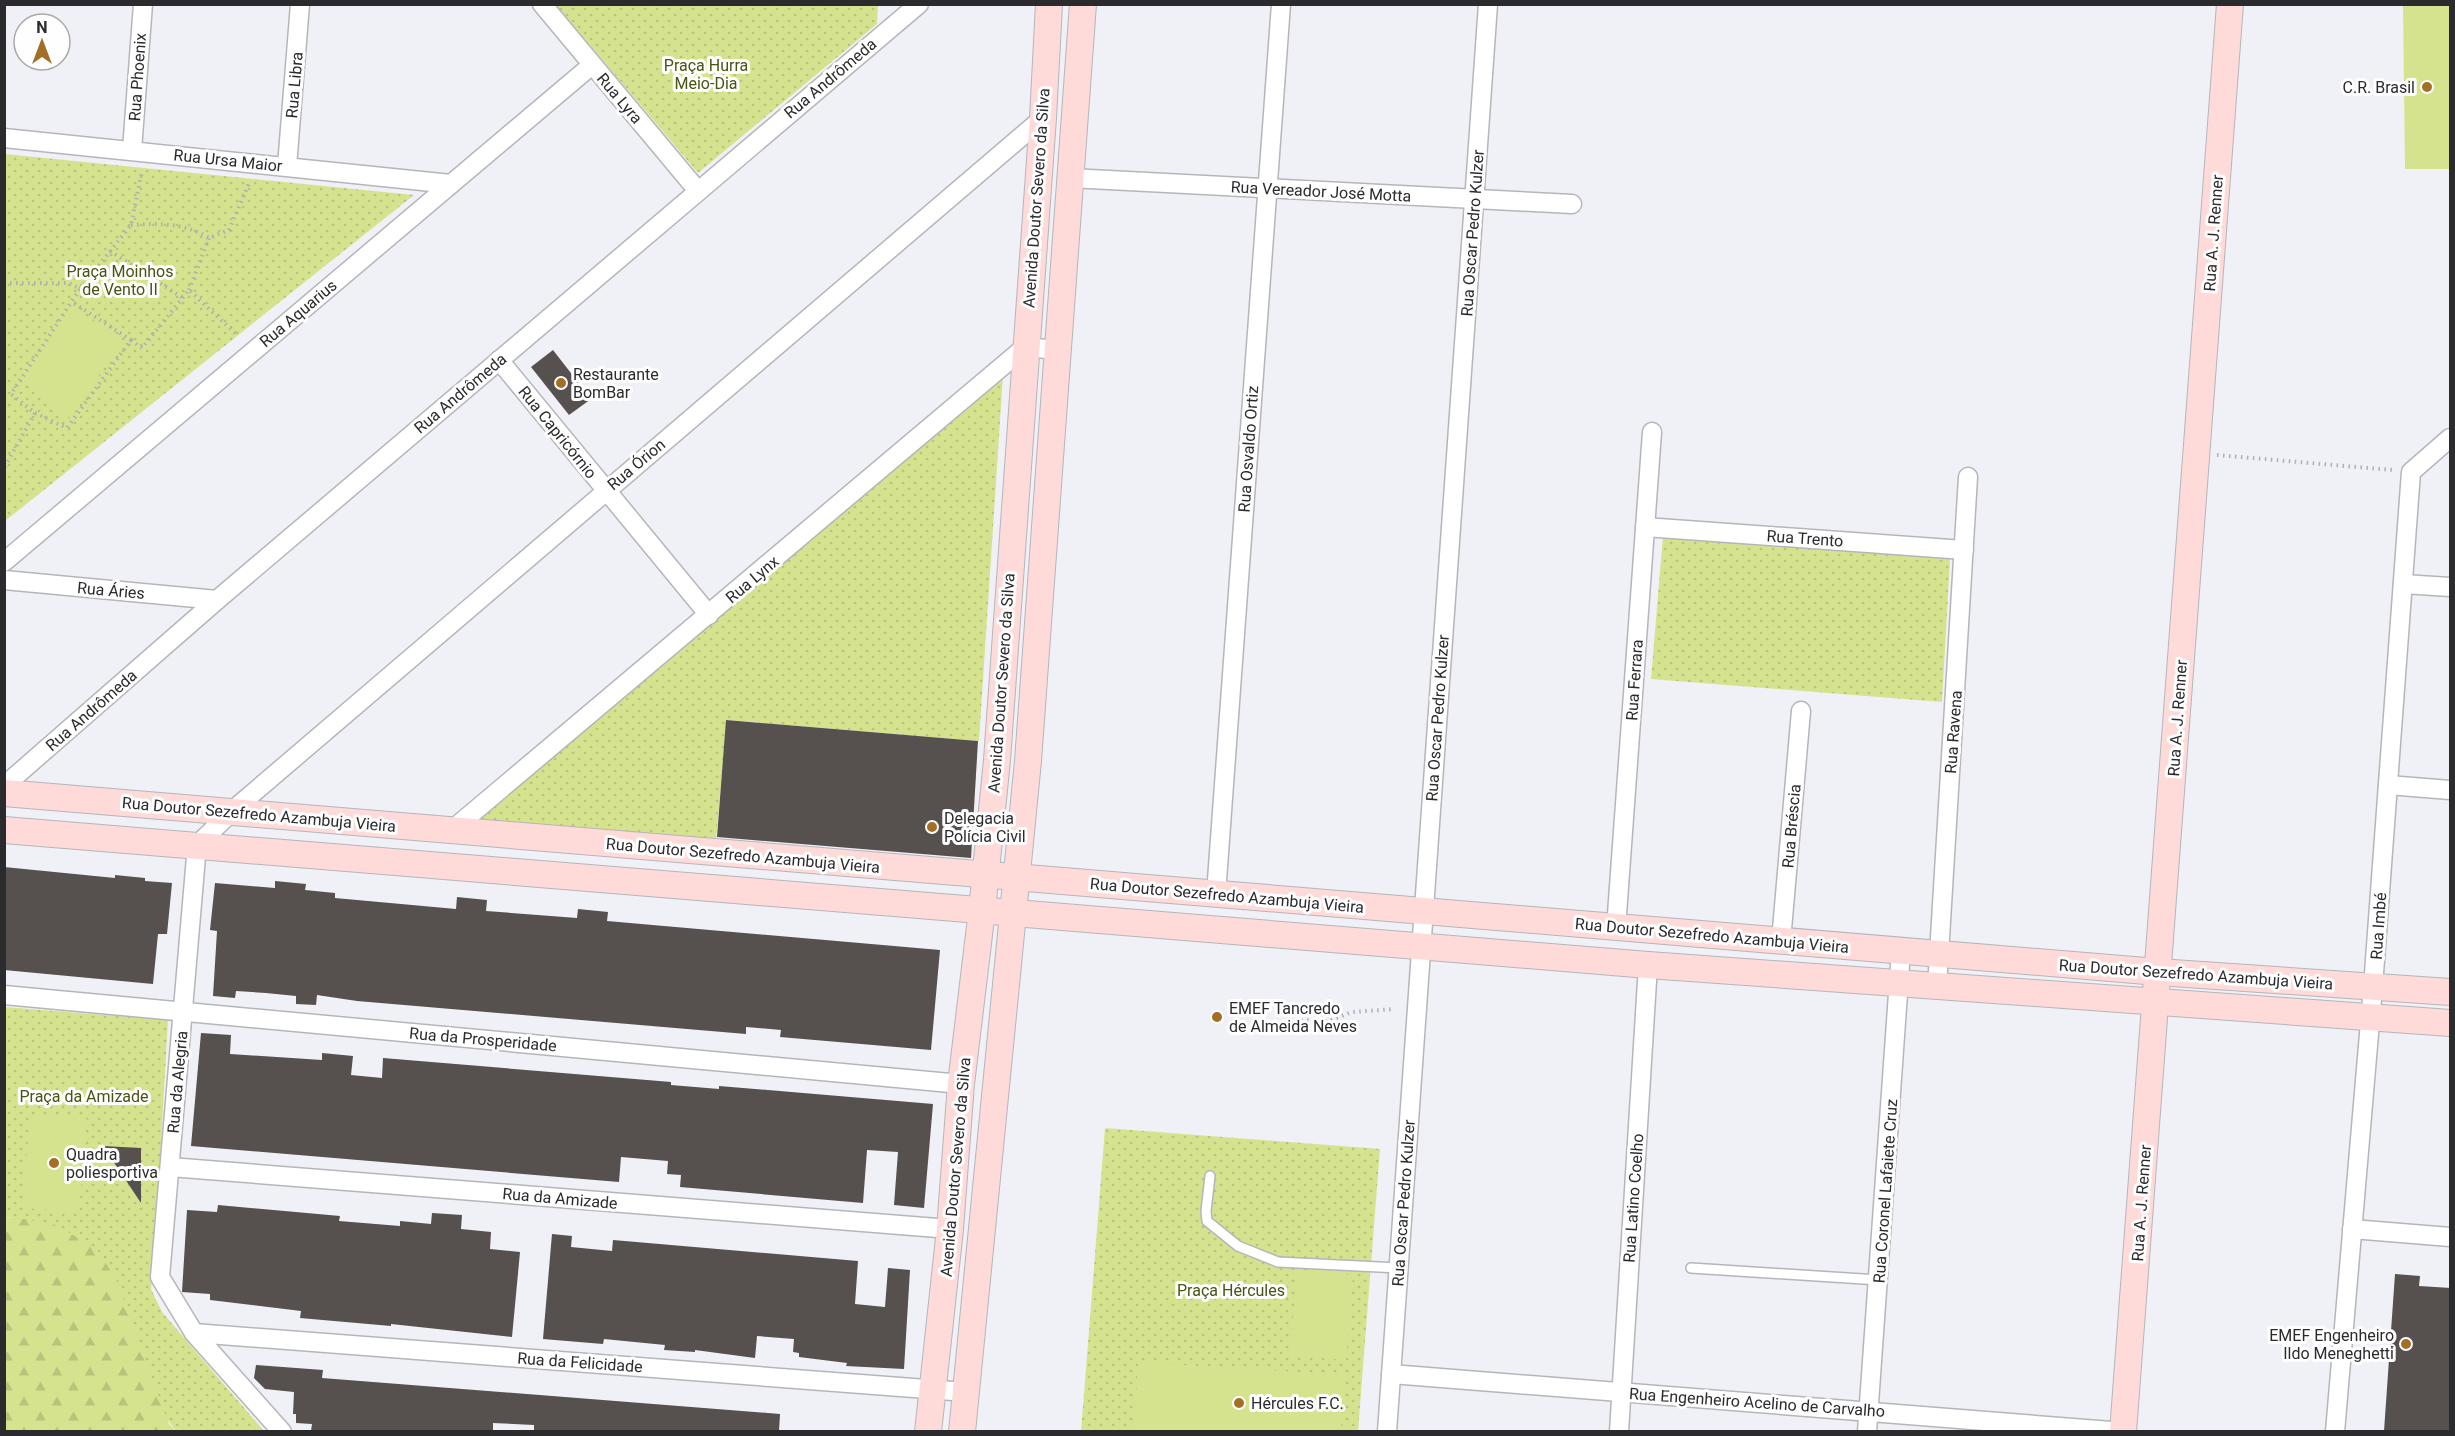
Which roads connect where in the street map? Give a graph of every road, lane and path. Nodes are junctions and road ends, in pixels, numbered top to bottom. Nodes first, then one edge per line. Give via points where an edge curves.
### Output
1 (143, 4) edge
2 (300, 4) edge
3 (542, 4) edge
4 (896, 4) edge
5 (919, 4) edge
6 (1049, 4) edge
7 (1083, 4) edge
8 (1281, 4) edge
9 (1488, 4) edge
10 (2230, 4) edge
11 (895, 23) junction
12 (592, 65) junction
13 (1043, 118) junction
14 (4, 138) edge
15 (132, 150) junction
16 (287, 166) junction
17 (143, 168) dead end
18 (251, 178) dead end
19 (1070, 178) junction
20 (451, 184) junction
21 (1268, 188) junction
22 (698, 191) junction
23 (1474, 199) junction
24 (1572, 204) dead end
25 (131, 225) junction
26 (209, 238) junction
27 (110, 251) junction
28 (4, 284) edge
29 (80, 289) junction
30 (189, 290) junction
31 (183, 298) junction
32 (72, 302) junction
33 (237, 335) dead end
34 (131, 340) junction
35 (1025, 347) junction
36 (1058, 350) junction
37 (499, 360) junction
38 (35, 413) junction
39 (1652, 432) dead end
40 (2451, 438) edge
41 (2197, 454) junction
42 (4, 468) edge
43 (2411, 472) junction
44 (1968, 477) dead end
45 (606, 490) junction
46 (1646, 527) junction
47 (1964, 550) junction
48 (4, 562) edge
49 (4, 580) edge
50 (2403, 584) junction
51 (2451, 587) edge
52 (217, 600) junction
53 (709, 615) junction
54 (1801, 711) dead end
55 (997, 760) junction
56 (1029, 761) junction
57 (2388, 785) junction
58 (4, 786) edge
59 (2451, 790) edge
60 (4, 793) edge
61 (231, 812) junction
62 (4, 830) edge
63 (452, 830) junction
64 (197, 845) junction
65 (770, 857) junction
66 (985, 875) junction
67 (1016, 877) junction
68 (765, 892) junction
69 (1216, 894) junction
70 (982, 910) junction
71 (1424, 912) junction
72 (1013, 913) junction
73 (1616, 928) junction
74 (1781, 941) junction
75 (1421, 946) junction
76 (1901, 951) junction
77 (1939, 954) junction
78 (1648, 965) junction
79 (2158, 972) junction
80 (1899, 984) junction
81 (1937, 987) junction
82 (2373, 987) junction
83 (2451, 992) edge
84 (4, 995) edge
85 (2155, 1004) junction
86 (1395, 1009) dead end
87 (183, 1011) junction
88 (2370, 1018) junction
89 (1301, 1020) dead end
90 (2451, 1023) edge
91 (961, 1084) junction
92 (170, 1167) junction
93 (1210, 1176) dead end
94 (950, 1229) junction
95 (2352, 1229) junction
96 (2451, 1237) edge
97 (1398, 1268) junction
98 (1691, 1268) dead end
99 (1879, 1280) junction
100 (194, 1333) junction
101 (1391, 1374) junction
102 (931, 1389) junction
103 (966, 1392) junction
104 (1622, 1392) junction
105 (1869, 1411) junction
106 (2075, 1429) edge
107 (282, 1431) edge
108 (928, 1431) edge
109 (962, 1431) edge
110 (1387, 1431) edge
111 (1619, 1431) edge
112 (1867, 1431) edge
113 (2124, 1431) edge
114 (2335, 1431) edge

1 - 15 street, Rua Phoenix
2 - 16 street, Rua Libra
3 - 12 street, Rua Lyra
4 - 11 street
5 - 11 street, Rua Andrômeda
6 - 13 street, Avenida Doutor Severo da Silva
7 - 19 street, Avenida Doutor Severo da Silva
8 - 21 street, Rua Osvaldo Ortiz
9 - 23 street, Rua Oscar Pedro Kulzer
10 - 41 street, Rua A. J. Renner
11 - 22 street, Rua Andrômeda
12 - 20 street, Rua Aquarius
12 - 22 street, Rua Lyra
13 - 35 street, Avenida Doutor Severo da Silva
13 - 45 street, Rua Órion
14 - 15 street, Rua Ursa Maior
15 - 16 street, Rua Ursa Maior
16 - 20 street, Rua Ursa Maior
17 - 25 path
18 - 26 path via 229,230
19 - 21 street, Rua Vereador José Motta
19 - 36 street, Avenida Doutor Severo da Silva
20 - 48 street, Rua Aquarius
21 - 23 street, Rua Vereador José Motta
21 - 69 street, Rua Osvaldo Ortiz
22 - 37 street, Rua Andrômeda
23 - 24 street, Rua Vereador José Motta
23 - 71 street, Rua Oscar Pedro Kulzer
25 - 26 path via 163,223
25 - 27 path
26 - 30 path
27 - 29 path
27 - 31 path
28 - 29 path via 69,284
29 - 32 path
30 - 31 path
30 - 33 path
31 - 34 path via 142,348
32 - 34 path
32 - 38 path via 11,394
34 - 38 path via 67,428
35 - 36 street
35 - 53 street, Rua Lynx
35 - 55 street, Avenida Doutor Severo da Silva
36 - 56 street, Avenida Doutor Severo da Silva
37 - 45 street, Rua Capricórnio
37 - 52 street, Rua Andrômeda
38 - 42 path
39 - 46 street, Rua Ferrara
40 - 43 street
41 - 43 path
41 - 79 street, Rua A. J. Renner
43 - 50 street, Rua Imbé
44 - 47 street, Rua Ravena
45 - 53 street, Rua Capricórnio
45 - 61 street, Rua Órion
46 - 47 street, Rua Trento
46 - 73 street, Rua Ferrara
47 - 77 street, Rua Ravena
49 - 52 street, Rua Áries
50 - 51 street
50 - 57 street, Rua Imbé
52 - 58 street, Rua Andrômeda
53 - 63 street, Rua Lynx
54 - 74 street, Rua Bréscia
55 - 56 street
55 - 66 street, Avenida Doutor Severo da Silva
56 - 67 street, Avenida Doutor Severo da Silva
57 - 59 street
57 - 82 street, Rua Imbé
60 - 61 street, Rua Doutor Sezefredo Azambuja Vieira
61 - 63 street, Rua Doutor Sezefredo Azambuja Vieira
61 - 64 street
62 - 64 street, Rua Doutor Sezefredo Azambuja Vieira
63 - 65 street, Rua Doutor Sezefredo Azambuja Vieira
64 - 68 street, Rua Doutor Sezefredo Azambuja Vieira
64 - 87 street, Rua da Alegria
65 - 66 street, Rua Doutor Sezefredo Azambuja Vieira
65 - 68 street
66 - 67 street, Rua Doutor Sezefredo Azambuja Vieira
66 - 70 street, Avenida Doutor Severo da Silva
67 - 69 street, Rua Doutor Sezefredo Azambuja Vieira
67 - 72 street, Avenida Doutor Severo da Silva
68 - 70 street, Rua Doutor Sezefredo Azambuja Vieira
69 - 71 street, Rua Doutor Sezefredo Azambuja Vieira
70 - 72 street, Rua Doutor Sezefredo Azambuja Vieira
70 - 91 street, Avenida Doutor Severo da Silva
71 - 73 street, Rua Doutor Sezefredo Azambuja Vieira
71 - 75 street, Rua Oscar Pedro Kulzer
72 - 75 street, Rua Doutor Sezefredo Azambuja Vieira
72 - 103 street, Avenida Doutor Severo da Silva
73 - 74 street, Rua Doutor Sezefredo Azambuja Vieira
74 - 76 street, Rua Doutor Sezefredo Azambuja Vieira
75 - 78 street, Rua Doutor Sezefredo Azambuja Vieira
75 - 97 street, Rua Oscar Pedro Kulzer
76 - 77 street, Rua Doutor Sezefredo Azambuja Vieira
76 - 80 street, Rua Coronel Lafaiete Cruz
77 - 79 street, Rua Doutor Sezefredo Azambuja Vieira
77 - 81 street, Rua Ravena
78 - 80 street, Rua Doutor Sezefredo Azambuja Vieira
78 - 104 street, Rua Latino Coelho
79 - 82 street, Rua Doutor Sezefredo Azambuja Vieira
79 - 85 street, Rua A. J. Renner
80 - 81 street, Rua Doutor Sezefredo Azambuja Vieira
80 - 99 street, Rua Coronel Lafaiete Cruz
81 - 85 street, Rua Doutor Sezefredo Azambuja Vieira
82 - 83 street, Rua Doutor Sezefredo Azambuja Vieira
82 - 88 street, Rua Imbé
84 - 87 street, Rua da Prosperidade
85 - 88 street, Rua Doutor Sezefredo Azambuja Vieira
85 - 113 street, Rua A. J. Renner
86 - 89 path via 1352,1012 1329,1021
87 - 91 street, Rua da Prosperidade
87 - 92 street, Rua da Alegria
88 - 90 street, Rua Doutor Sezefredo Azambuja Vieira
88 - 95 street, Rua Imbé
91 - 94 street, Avenida Doutor Severo da Silva
92 - 94 street, Rua da Amizade
92 - 100 street, Rua da Alegria via 160,1277
93 - 97 lane via 1208,1221 1238,1246 1278,1262
94 - 102 street, Avenida Doutor Severo da Silva
95 - 96 street
95 - 114 street, Rua Imbé
97 - 101 street, Rua Oscar Pedro Kulzer
98 - 99 lane
99 - 105 street, Rua Coronel Lafaiete Cruz
100 - 102 street, Rua da Felicidade
100 - 107 street, Rua da Alegria
101 - 104 street, Rua Engenheiro Acelino de Carvalho
101 - 110 street, Rua Oscar Pedro Kulzer
102 - 103 street, Rua da Felicidade
102 - 108 street, Avenida Doutor Severo da Silva
103 - 109 street, Avenida Doutor Severo da Silva
104 - 105 street, Rua Engenheiro Acelino de Carvalho
104 - 111 street, Rua Latino Coelho
105 - 106 street, Rua Engenheiro Acelino de Carvalho
105 - 112 street, Rua Coronel Lafaiete Cruz
106 - 113 street, Rua Engenheiro Acelino de Carvalho

